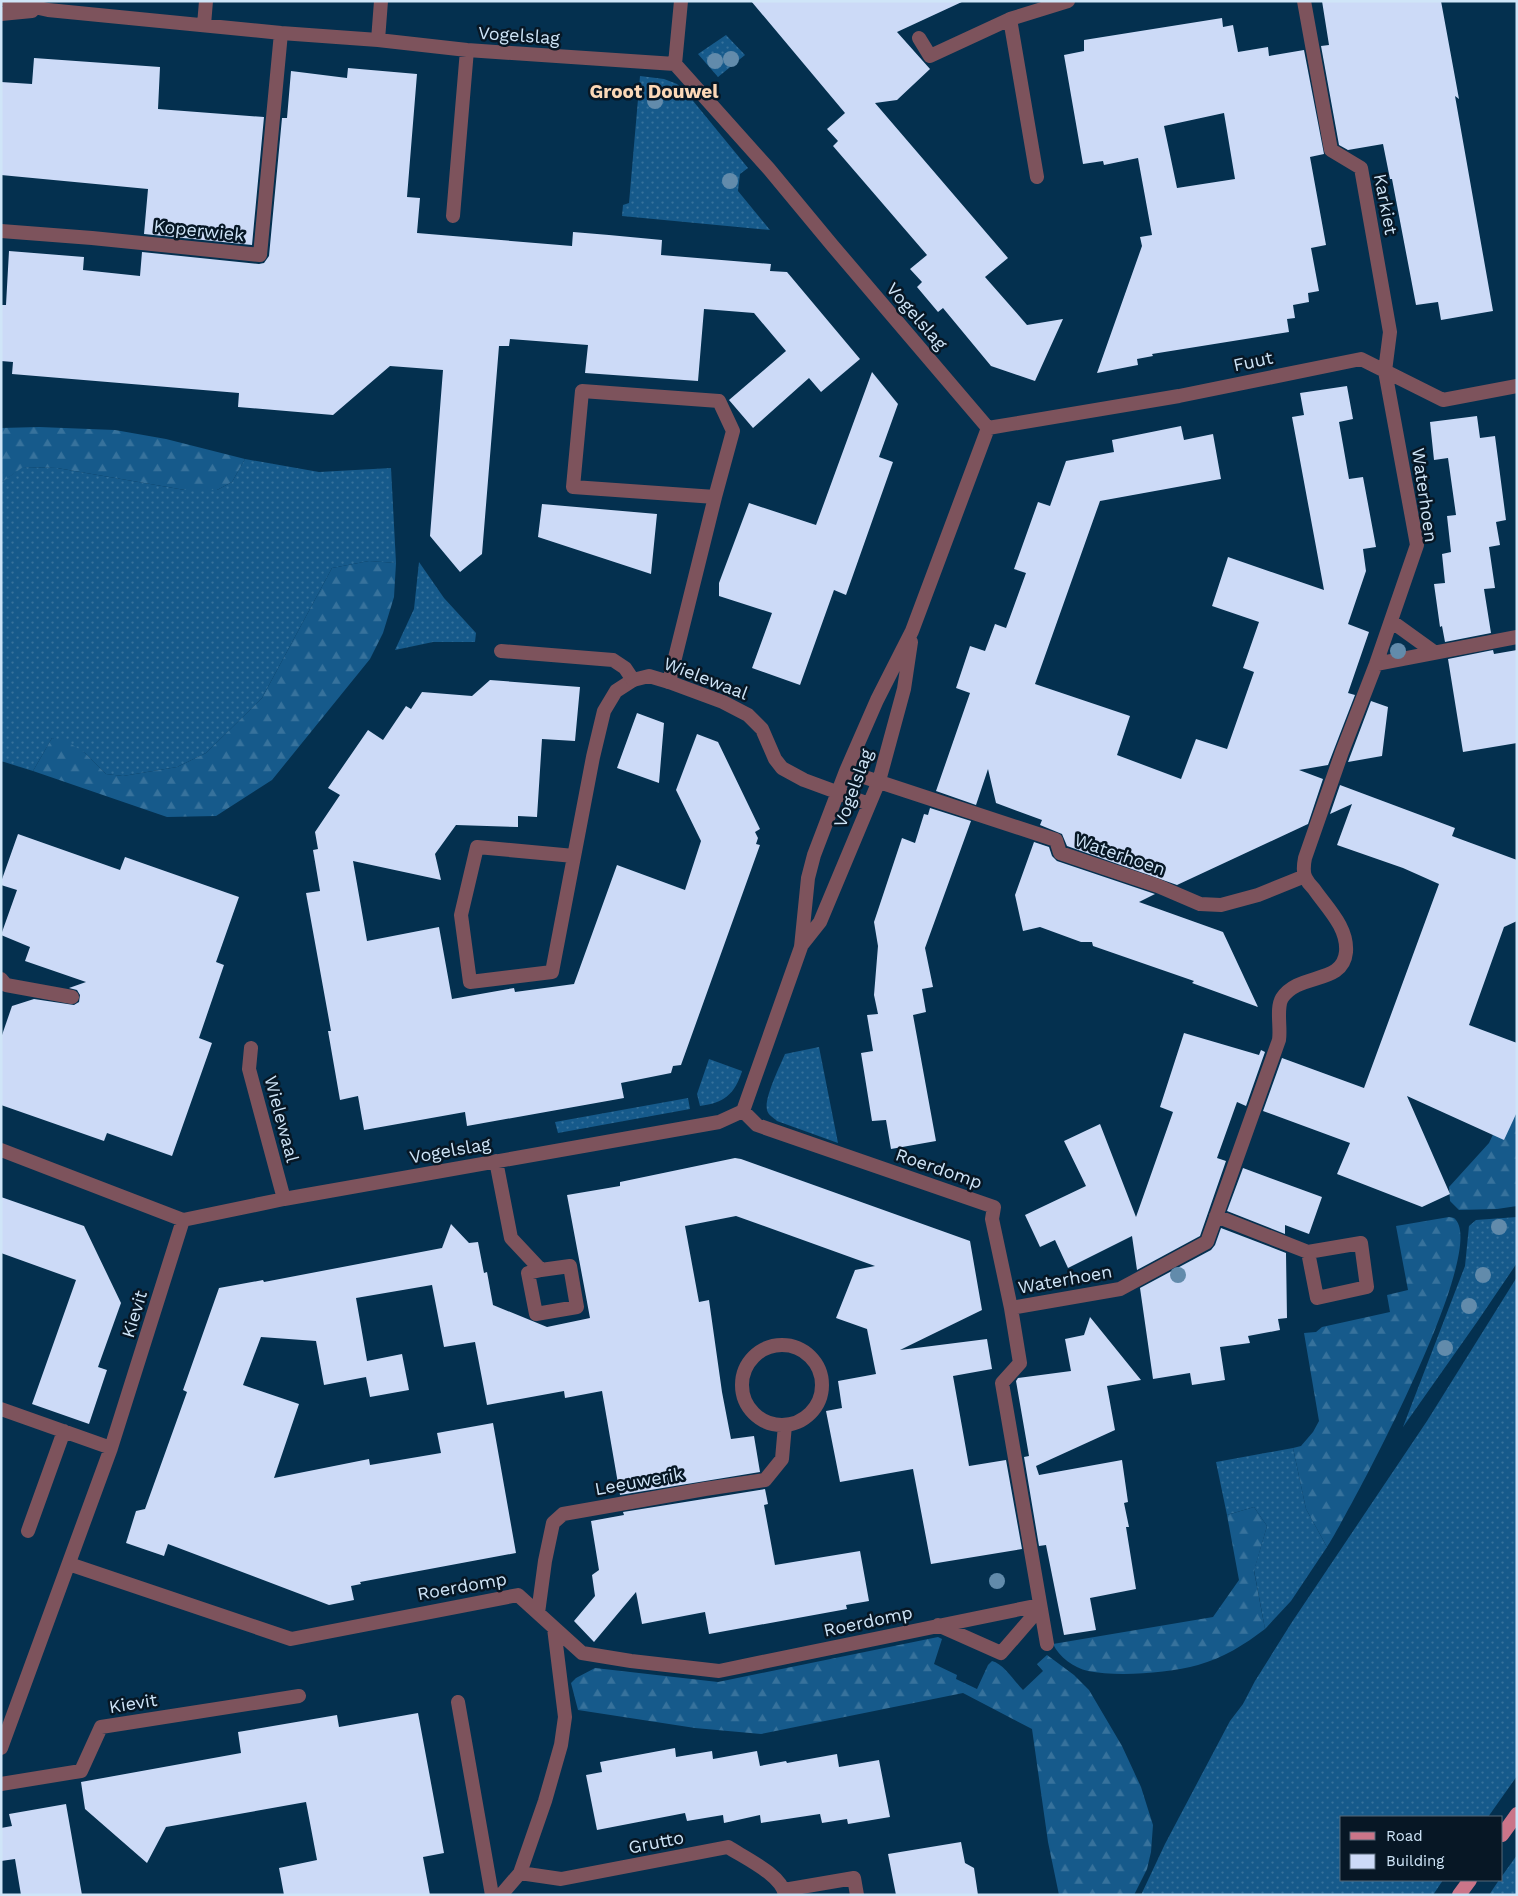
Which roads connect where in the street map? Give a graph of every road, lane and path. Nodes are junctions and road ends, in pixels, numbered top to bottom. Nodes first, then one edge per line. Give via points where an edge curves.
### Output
1 (7, 1) edge
2 (206, 1) edge
3 (381, 1) edge
4 (681, 1) edge
5 (1068, 1) edge
6 (1304, 1) edge
7 (48, 10) junction
8 (1, 14) edge
9 (1010, 19) junction
10 (204, 26) junction
11 (281, 33) junction
12 (920, 38) dead end
13 (378, 40) junction
14 (467, 50) junction
15 (675, 64) junction
16 (1037, 177) dead end
17 (453, 216) dead end
18 (1, 231) edge
19 (1385, 371) junction
20 (1517, 386) edge
21 (988, 428) junction
22 (715, 497) junction
23 (1391, 621) junction
24 (912, 631) junction
25 (1517, 637) edge
26 (501, 651) dead end
27 (1434, 652) junction
28 (1376, 664) junction
29 (633, 680) junction
30 (669, 682) junction
31 (846, 771) junction
32 (879, 781) junction
33 (838, 792) junction
34 (869, 804) junction
35 (574, 856) junction
36 (1305, 876) junction
37 (801, 947) junction
38 (3, 987) edge
39 (72, 997) dead end
40 (251, 1048) dead end
41 (744, 1111) junction
42 (1, 1150) edge
43 (496, 1161) junction
44 (284, 1199) junction
45 (1216, 1216) junction
46 (183, 1220) junction
47 (1308, 1252) junction
48 (541, 1270) dead end
49 (1011, 1308) junction
50 (1, 1408) edge
51 (785, 1425) junction
52 (64, 1431) junction
53 (111, 1448) junction
54 (28, 1531) dead end
55 (69, 1564) junction
56 (1040, 1606) junction
57 (538, 1613) junction
58 (938, 1625) junction
59 (554, 1628) junction
60 (1047, 1644) dead end
61 (299, 1696) dead end
62 (458, 1702) dead end
63 (1, 1748) edge
64 (1, 1784) edge
65 (1517, 1814) edge
66 (1503, 1834) edge
67 (520, 1872) junction
68 (1469, 1881) edge
69 (784, 1892) edge
70 (492, 1895) edge
71 (501, 1895) edge
72 (857, 1895) edge
73 (1459, 1895) edge

1 - 7 street
2 - 10 street
3 - 13 street
4 - 15 street
5 - 9 street
6 - 19 street, Karkiet via 1331,150 1361,168 1390,332
7 - 8 street
7 - 10 street
9 - 12 street via 930,56
9 - 16 street
10 - 11 street
11 - 13 street
11 - 18 street, Koperwiek via 260,255
13 - 14 street
14 - 15 street, Vogelslag
14 - 17 street, Vogelslag
15 - 21 street, Vogelslag via 769,169
19 - 20 street, Fuut via 1443,400
19 - 21 street, Fuut via 1360,359 1179,396
19 - 23 street, Waterhoen via 1417,545
21 - 24 street, Vogelslag
22 - 22 street via 733,431 719,401 582,391 573,486
22 - 30 street
23 - 27 street
23 - 28 street, Waterhoen
24 - 31 street, Vogelslag
24 - 32 street, Vogelslag via 904,689
25 - 27 street
26 - 29 street via 613,660 625,668
27 - 28 street
28 - 36 street, Waterhoen via 1305,858
29 - 30 street, Wielewaal via 648,676
29 - 35 street via 616,691 604,711
30 - 33 street, Wielewaal via 748,714 762,729 782,768
31 - 32 street, Waterhoen
31 - 33 street, Vogelslag
32 - 34 street, Vogelslag
32 - 36 street, Waterhoen via 1056,840 1060,853 1158,886 1200,904 1221,905 1258,896
33 - 34 street, Wielewaal
33 - 37 street, Vogelslag via 808,878
34 - 37 street, Vogelslag via 820,922
35 - 35 street via 552,972 470,982 461,915 477,847
36 - 45 street, Waterhoen via 1338,921 1346,940 1344,962 1334,973 1305,981 1282,999 1279,1040
37 - 41 street, Vogelslag
38 - 39 street
40 - 44 street, Wielewaal via 249,1070
41 - 43 street, Vogelslag via 719,1122
41 - 49 street, Roerdomp via 757,1126 994,1207 992,1219
42 - 46 street
43 - 44 street, Vogelslag
43 - 48 street via 511,1238
44 - 46 street, Vogelslag
45 - 47 street
45 - 49 street, Waterhoen via 1207,1242 1120,1289
46 - 53 street, Kievit
47 - 47 street via 1361,1242 1368,1287 1317,1298
49 - 56 street, Roerdomp via 1020,1363 1002,1383
50 - 52 street
51 - 51 street via 763,1420 748,1405 742,1387 746,1368 754,1356 765,1348 779,1345 800,1348 819,1367 823,1389 814,1410 802,1420
51 - 57 street, Leeuwerik via 782,1459 765,1480 563,1514 553,1523
52 - 53 street
52 - 54 street
53 - 55 street, Kievit
55 - 57 street, Roerdomp via 291,1639 518,1595
55 - 63 street, Kievit
56 - 58 street, Roerdomp
56 - 58 street, Roerdomp via 1001,1653
56 - 60 street, Roerdomp
57 - 59 street, Roerdomp
58 - 59 street, Roerdomp via 719,1671 582,1653
59 - 67 street via 565,1717 561,1745 545,1801
61 - 64 street, Kievit via 101,1727 81,1771
62 - 70 street
65 - 66 main road
67 - 69 street, Grutto via 561,1879 728,1847 775,1877
67 - 71 street
68 - 73 main road
69 - 72 street, Grutto via 854,1878

